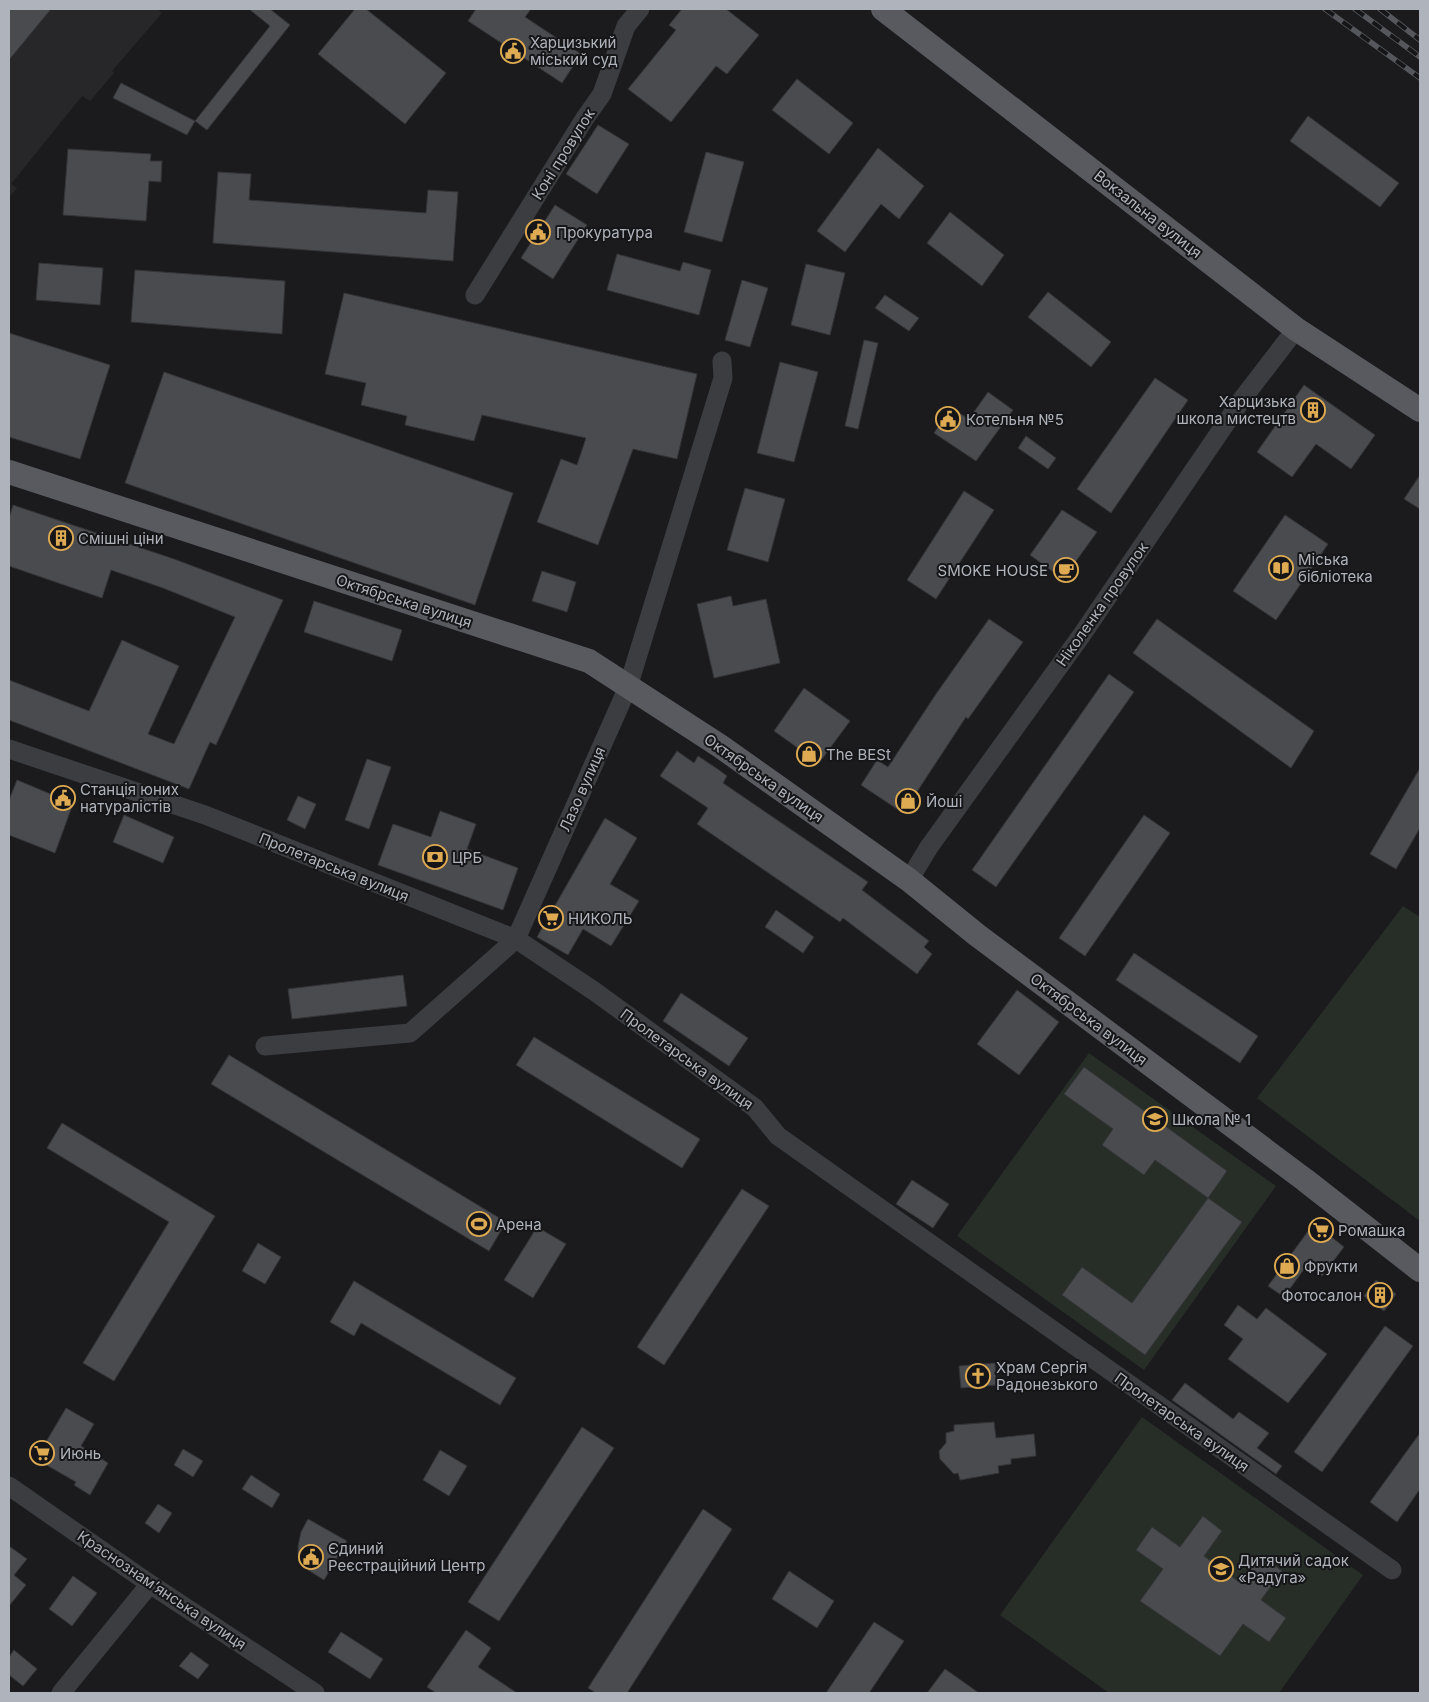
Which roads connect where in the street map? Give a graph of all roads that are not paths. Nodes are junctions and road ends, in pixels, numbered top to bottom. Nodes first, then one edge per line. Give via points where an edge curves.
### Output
1 (640, 9) edge
2 (882, 9) edge
3 (475, 294) dead end
4 (1296, 329) junction
5 (722, 361) dead end
6 (1420, 410) edge
7 (9, 472) edge
8 (628, 687) junction
9 (9, 749) edge
10 (909, 880) junction
11 (516, 939) junction
12 (265, 1046) dead end
13 (1420, 1270) edge
14 (9, 1486) edge
15 (1392, 1570) dead end
16 (150, 1584) junction
17 (61, 1693) edge
18 (316, 1693) edge

1 - 3 street, Коні провулок via 626,26 602,94
2 - 4 main road, Вокзальна вулиця
4 - 6 main road, Вокзальна вулиця
4 - 10 street, Ніколенка провулок via 1243,398
5 - 8 street, Лазо вулиця via 722,378
7 - 8 main road, Октябрська вулиця via 589,661
8 - 10 main road, Октябрська вулиця via 720,746
8 - 11 street, Лазо вулиця
9 - 11 street, Пролетарська вулиця via 204,815
10 - 13 main road, Октябрська вулиця
11 - 12 street, Лазо вулиця via 410,1033
11 - 15 street, Пролетарська вулиця via 594,991 755,1108 778,1136
14 - 16 street, Краснознамʼянська вулиця
16 - 17 street
16 - 18 street, Краснознамʼянська вулиця

